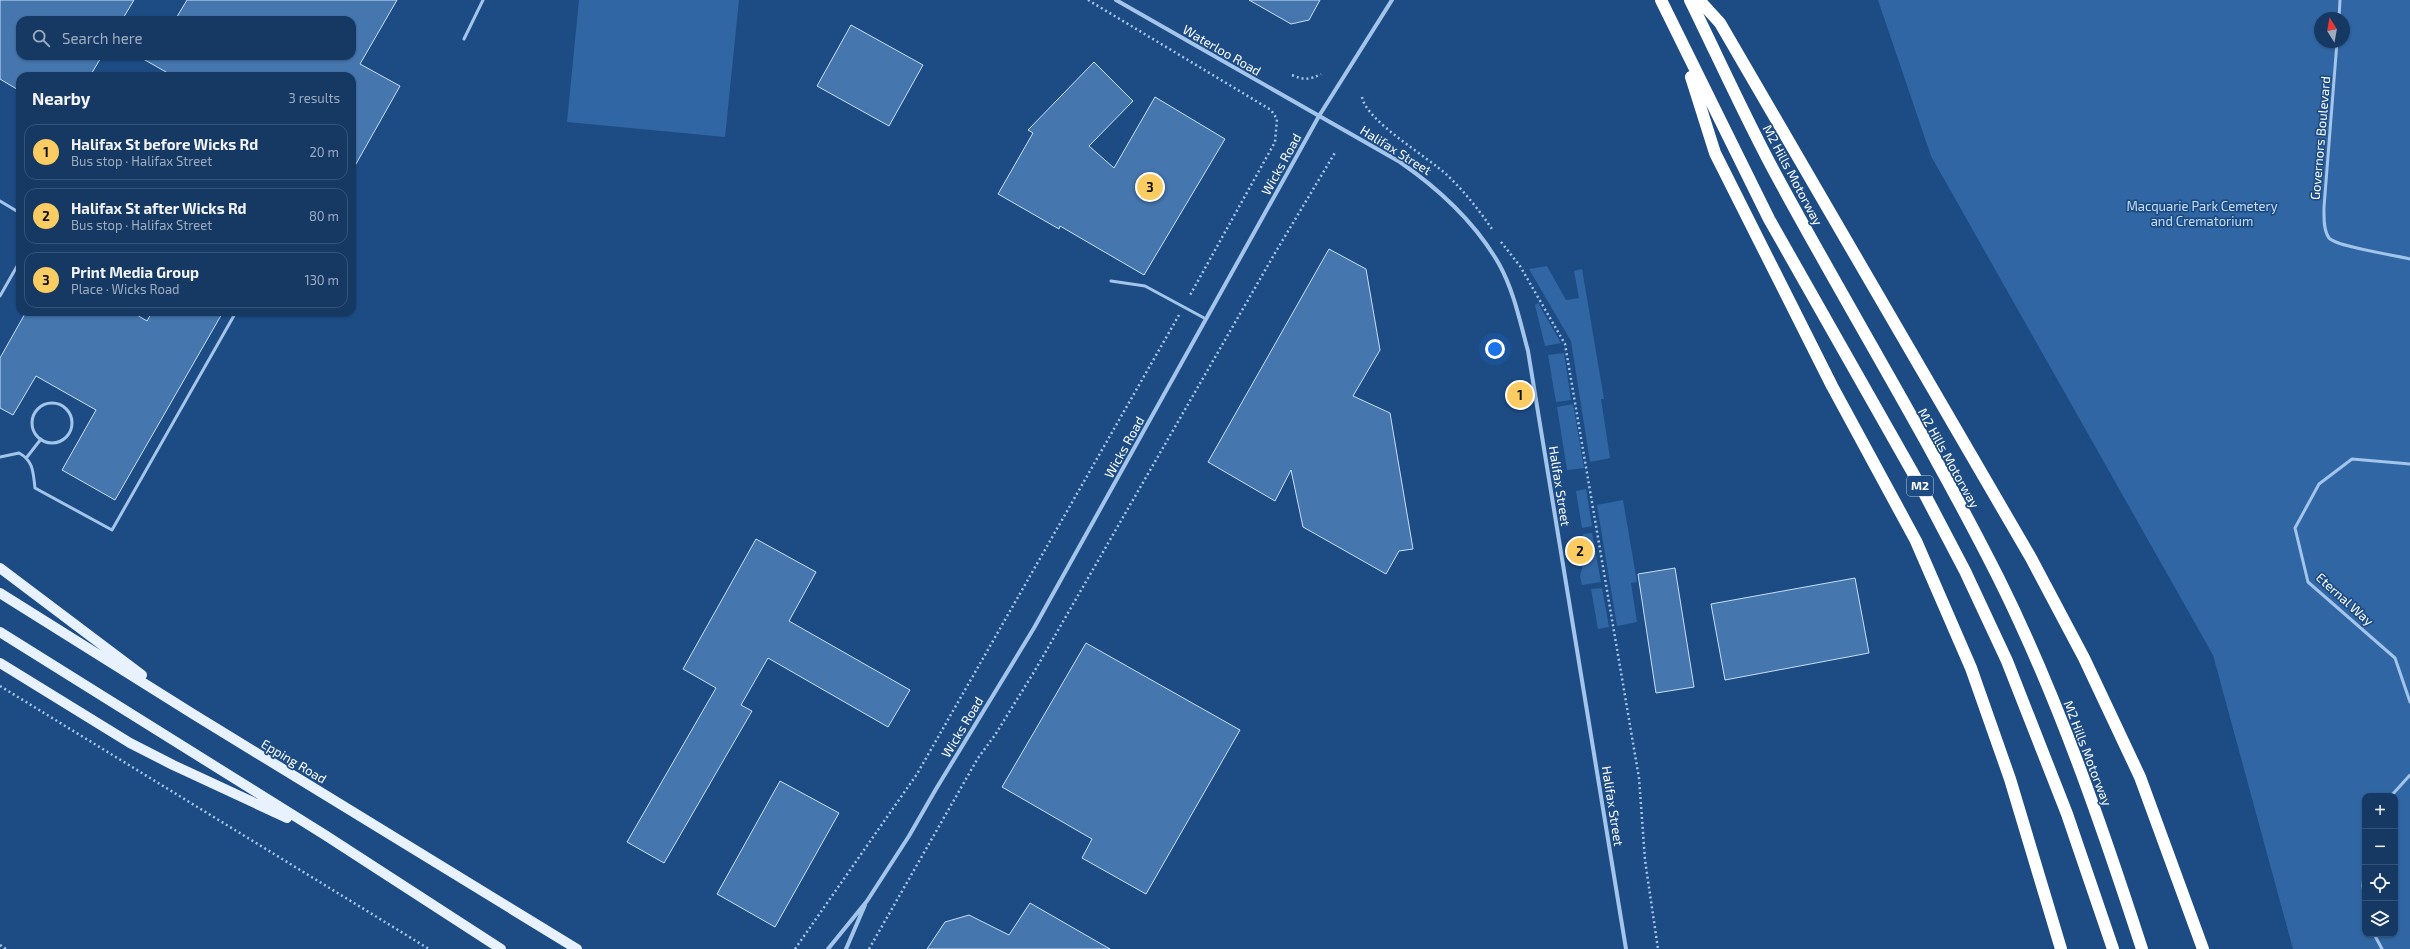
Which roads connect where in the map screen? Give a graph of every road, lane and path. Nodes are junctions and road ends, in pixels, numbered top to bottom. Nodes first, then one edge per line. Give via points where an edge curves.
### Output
1 (483, 0) edge
2 (1088, 0) edge
3 (1116, 0) edge
4 (1392, 0) edge
5 (1661, 0) edge
6 (1690, 0) edge
7 (1699, 0) edge
8 (2340, 0) edge
9 (2339, 12) edge
10 (464, 39) dead end
11 (1681, 44) junction
12 (2337, 48) edge
13 (1321, 74) dead end
14 (1292, 75) dead end
15 (1319, 116) junction
16 (1336, 151) dead end
17 (0, 201) edge
18 (16, 211) edge
19 (2410, 258) edge
20 (16, 268) edge
21 (1111, 281) dead end
22 (0, 296) edge
23 (1184, 307) junction
24 (234, 316) edge
25 (1206, 319) junction
26 (40, 439) junction
27 (0, 457) edge
28 (27, 457) junction
29 (2410, 464) edge
30 (0, 568) edge
31 (0, 593) edge
32 (0, 632) edge
33 (0, 664) edge
34 (0, 686) edge
35 (2410, 702) edge
36 (193, 714) junction
37 (2410, 774) edge
38 (2394, 793) edge
39 (325, 835) junction
40 (867, 901) junction
41 (2376, 937) edge
42 (0, 945) edge
43 (6, 949) edge
44 (429, 949) edge
45 (501, 949) edge
46 (577, 949) edge
47 (795, 949) edge
48 (828, 949) edge
49 (846, 949) edge
50 (869, 949) edge
51 (1626, 949) edge
52 (2061, 949) edge
53 (2113, 949) edge
54 (2142, 949) edge
55 (2203, 949) edge
56 (2382, 949) edge

1 - 10 lane
2 - 23 path via 1271,110 1277,119 1276,142
3 - 15 street, Waterloo Road
4 - 15 street, Wicks Road
5 - 11 highway, M2
6 - 54 highway, M2 Hills Motorway / M2 via 1773,169 1999,580 2074,753 2108,844
7 - 55 highway via 1720,23 2031,558 2084,658 2140,777
8 - 9 lane
11 - 52 highway via 1715,154 1832,386 1916,541 1971,668 2010,779
11 - 53 highway, M2 via 1769,219 1922,489 1965,571 2007,662 2067,814
12 - 19 lane, Governors Boulevard via 2324,207 2328,235 2340,244
13 - 14 path via 1302,80
15 - 25 street, Wicks Road
15 - 51 street, Halifax Street via 1400,162 1432,184 1482,239 1499,265 1517,307 1528,351
16 - 50 path via 1034,672 995,736 978,758
17 - 18 lane
20 - 22 lane
21 - 23 lane via 1145,286
23 - 25 lane
23 - 47 path via 917,774
24 - 28 lane via 112,530 35,488 32,465
25 - 40 street, Wicks Road via 1038,622
26 - 26 lane via 31,423 35,411 51,402 64,407 71,418 70,432 59,441
26 - 28 lane
27 - 28 lane via 20,452
29 - 35 lane, Eternal Way via 2352,460 2319,484 2295,528 2308,582 2395,658
30 - 36 main road
31 - 36 main road, Epping Road
32 - 39 main road
33 - 39 main road via 130,743
34 - 44 path
36 - 46 main road, Epping Road
37 - 38 lane
39 - 45 main road
40 - 48 street, Wicks Road
40 - 49 street, Wicks Road
41 - 56 lane
42 - 43 path

